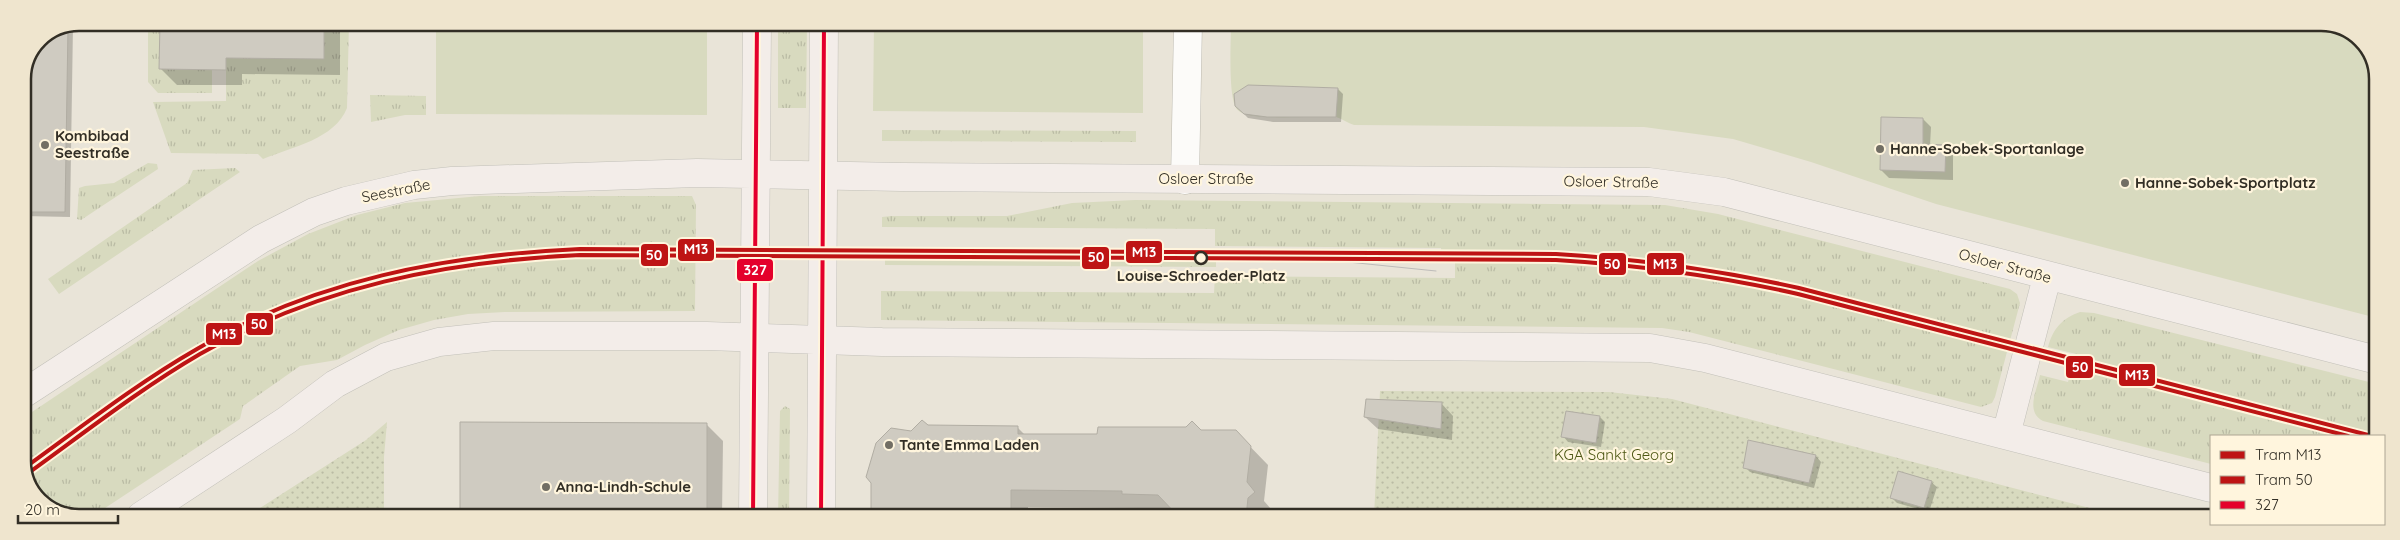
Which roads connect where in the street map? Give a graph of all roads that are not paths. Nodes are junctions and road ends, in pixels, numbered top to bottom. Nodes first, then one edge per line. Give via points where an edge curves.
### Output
1 (757, 31) edge
2 (824, 31) edge
3 (1188, 31) edge
4 (756, 174) junction
5 (823, 175) junction
6 (1185, 180) junction
7 (2047, 277) junction
8 (754, 338) junction
9 (822, 340) junction
10 (2369, 358) edge
11 (31, 389) edge
12 (2006, 435) junction
13 (2210, 488) edge
14 (152, 509) edge
15 (753, 509) edge
16 (821, 509) edge

1 - 4 main road
2 - 5 main road
3 - 6 street
4 - 5 main road, Seestraße
4 - 8 main road
4 - 11 main road, Seestraße via 452,181 378,192 346,201 314,212 261,239
5 - 6 main road, Osloer Straße
5 - 9 main road
6 - 7 main road, Osloer Straße via 1639,182 1684,185 1724,192
7 - 10 main road, Osloer Straße
7 - 12 main road
8 - 9 main road
8 - 14 main road via 494,336 439,342 386,357 335,384 287,420
8 - 15 main road
9 - 12 main road via 1650,348 1705,358
9 - 16 main road
12 - 13 main road

